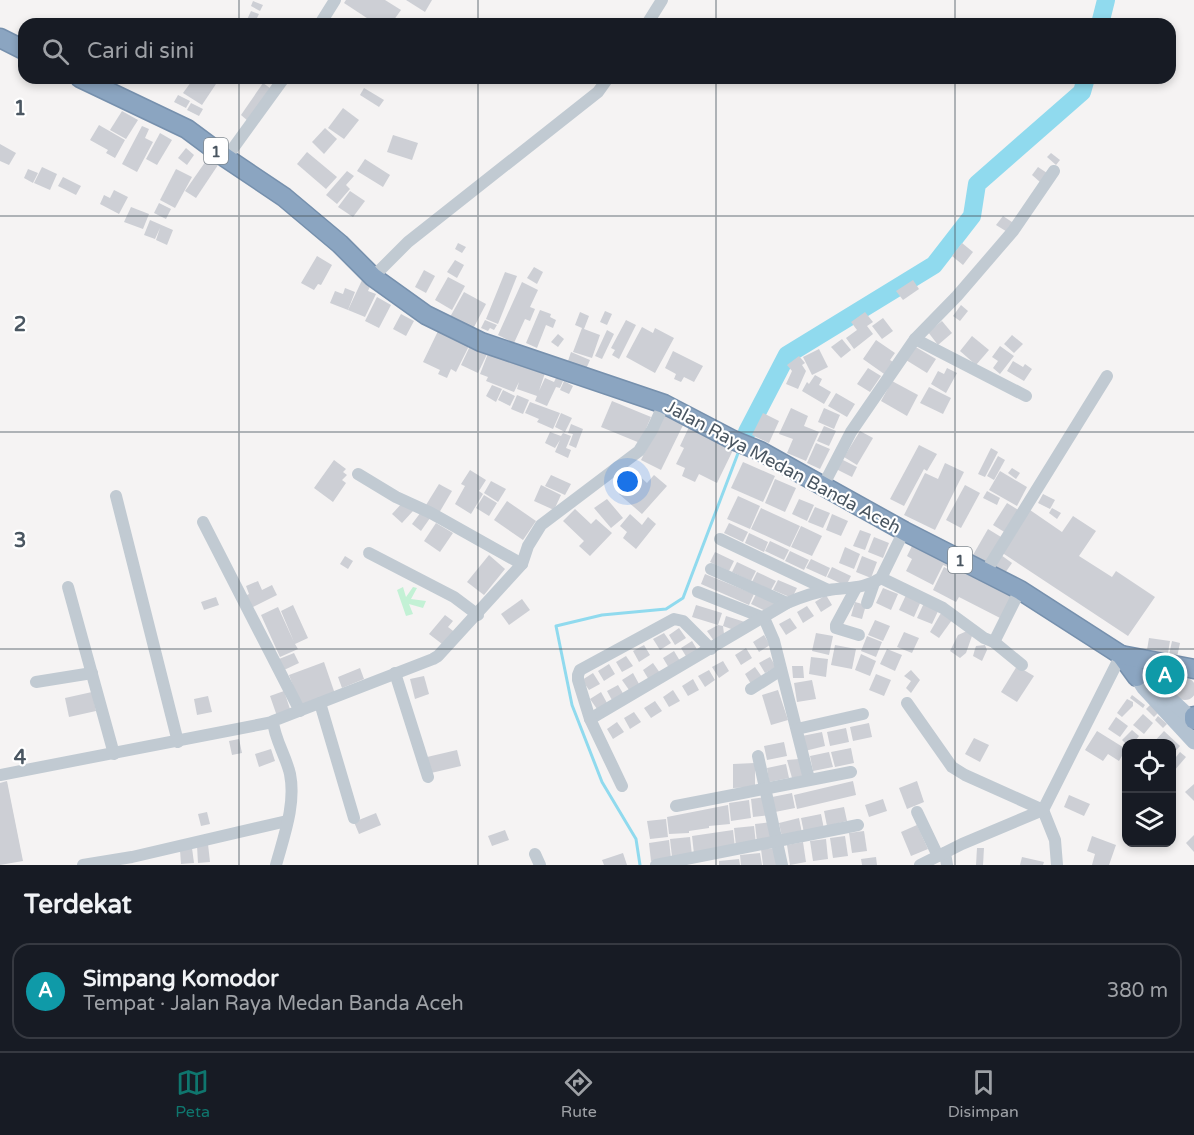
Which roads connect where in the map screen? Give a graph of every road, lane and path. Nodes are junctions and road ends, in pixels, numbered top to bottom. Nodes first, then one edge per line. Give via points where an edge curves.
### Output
1 (335, 0) edge
2 (662, 0) edge
3 (324, 18) edge
4 (652, 18) edge
5 (0, 38) edge
6 (18, 47) edge
7 (93, 84) edge
8 (280, 84) edge
9 (604, 84) edge
10 (226, 158) junction
11 (1054, 171) dead end
12 (373, 277) junction
13 (915, 339) junction
14 (1107, 376) dead end
15 (1026, 396) dead end
16 (664, 404) junction
17 (358, 474) dead end
18 (823, 486) junction
19 (116, 496) dead end
20 (203, 522) dead end
21 (904, 531) junction
22 (720, 539) dead end
23 (369, 553) dead end
24 (522, 564) junction
25 (711, 569) dead end
26 (985, 573) junction
27 (878, 580) junction
28 (68, 588) dead end
29 (856, 588) junction
30 (828, 590) junction
31 (1020, 590) junction
32 (698, 592) dead end
33 (788, 603) junction
34 (867, 603) dead end
35 (478, 615) junction
36 (764, 618) junction
37 (859, 635) dead end
38 (994, 642) junction
39 (711, 649) junction
40 (1121, 655) junction
41 (1022, 665) dead end
42 (1194, 669) edge
43 (781, 670) junction
44 (92, 673) junction
45 (395, 673) junction
46 (1137, 677) junction
47 (36, 682) dead end
48 (751, 689) dead end
49 (320, 703) junction
50 (906, 703) dead end
51 (300, 711) junction
52 (863, 714) dead end
53 (590, 719) junction
54 (1194, 719) edge
55 (273, 722) junction
56 (797, 729) junction
57 (178, 742) junction
58 (1194, 742) edge
59 (114, 754) junction
60 (758, 756) dead end
61 (851, 772) dead end
62 (0, 776) edge
63 (428, 777) dead end
64 (810, 779) junction
65 (622, 786) dead end
66 (766, 789) junction
67 (676, 806) dead end
68 (1043, 810) junction
69 (916, 812) dead end
70 (354, 818) dead end
71 (287, 821) junction
72 (858, 825) dead end
73 (777, 841) junction
74 (943, 858) edge
75 (83, 865) edge
76 (276, 865) edge
77 (656, 865) edge
78 (782, 865) edge
79 (920, 865) edge
80 (1057, 865) edge

1 - 3 street
2 - 4 street
5 - 6 highway
7 - 10 highway, Jalan Raya Medan Banda Aceh / 1 via 187,129
8 - 10 street
9 - 12 street via 408,242
10 - 12 highway, Jalan Raya Medan Banda Aceh / 1 via 284,197
11 - 13 street via 1012,231
12 - 16 highway, Jalan Raya Medan Banda Aceh / 1 via 426,315 481,342
13 - 15 street
13 - 18 street via 851,432
14 - 26 street
16 - 18 highway, Jalan Raya Medan Banda Aceh / 1
16 - 24 street via 639,451 541,525
17 - 24 street
18 - 21 highway, Jalan Raya Medan Banda Aceh / 1
19 - 57 street
20 - 51 street
21 - 26 highway, Jalan Raya Medan Banda Aceh / 1
21 - 27 street
22 - 30 street
23 - 35 street via 454,597
24 - 35 street
25 - 33 street
26 - 31 highway, Jalan Raya Medan Banda Aceh / 1
27 - 29 street
27 - 34 street
27 - 38 street via 943,608
28 - 44 street
29 - 30 street
29 - 37 street via 836,628
30 - 33 street
31 - 38 street
31 - 40 highway, Jalan Raya Medan Banda Aceh / 1
32 - 36 street
33 - 36 street
35 - 45 street via 433,659
36 - 39 street
36 - 43 street
38 - 41 street
39 - 53 street
39 - 53 street via 682,621 674,619 580,670 578,680
40 - 42 highway
40 - 46 highway, Jalan Raya Medan Banda Aceh / 1
40 - 68 street
43 - 48 street
43 - 56 street
44 - 47 street
44 - 59 street
45 - 49 street
45 - 63 street
46 - 54 main road, Jalan Raya Medan Banda Aceh / 1 via 1152,682
46 - 58 main road, 1
49 - 51 street
49 - 70 street
50 - 68 street via 952,767
51 - 55 street
52 - 56 street
53 - 65 street
55 - 57 street
55 - 71 street via 291,779
56 - 64 street
57 - 59 street
59 - 62 street
60 - 66 street
61 - 64 street
64 - 66 street
66 - 67 street
66 - 73 street
68 - 74 street
68 - 80 street via 1055,840
69 - 74 street
71 - 75 street
71 - 76 street
72 - 73 street
73 - 77 street
73 - 78 street
74 - 79 street

